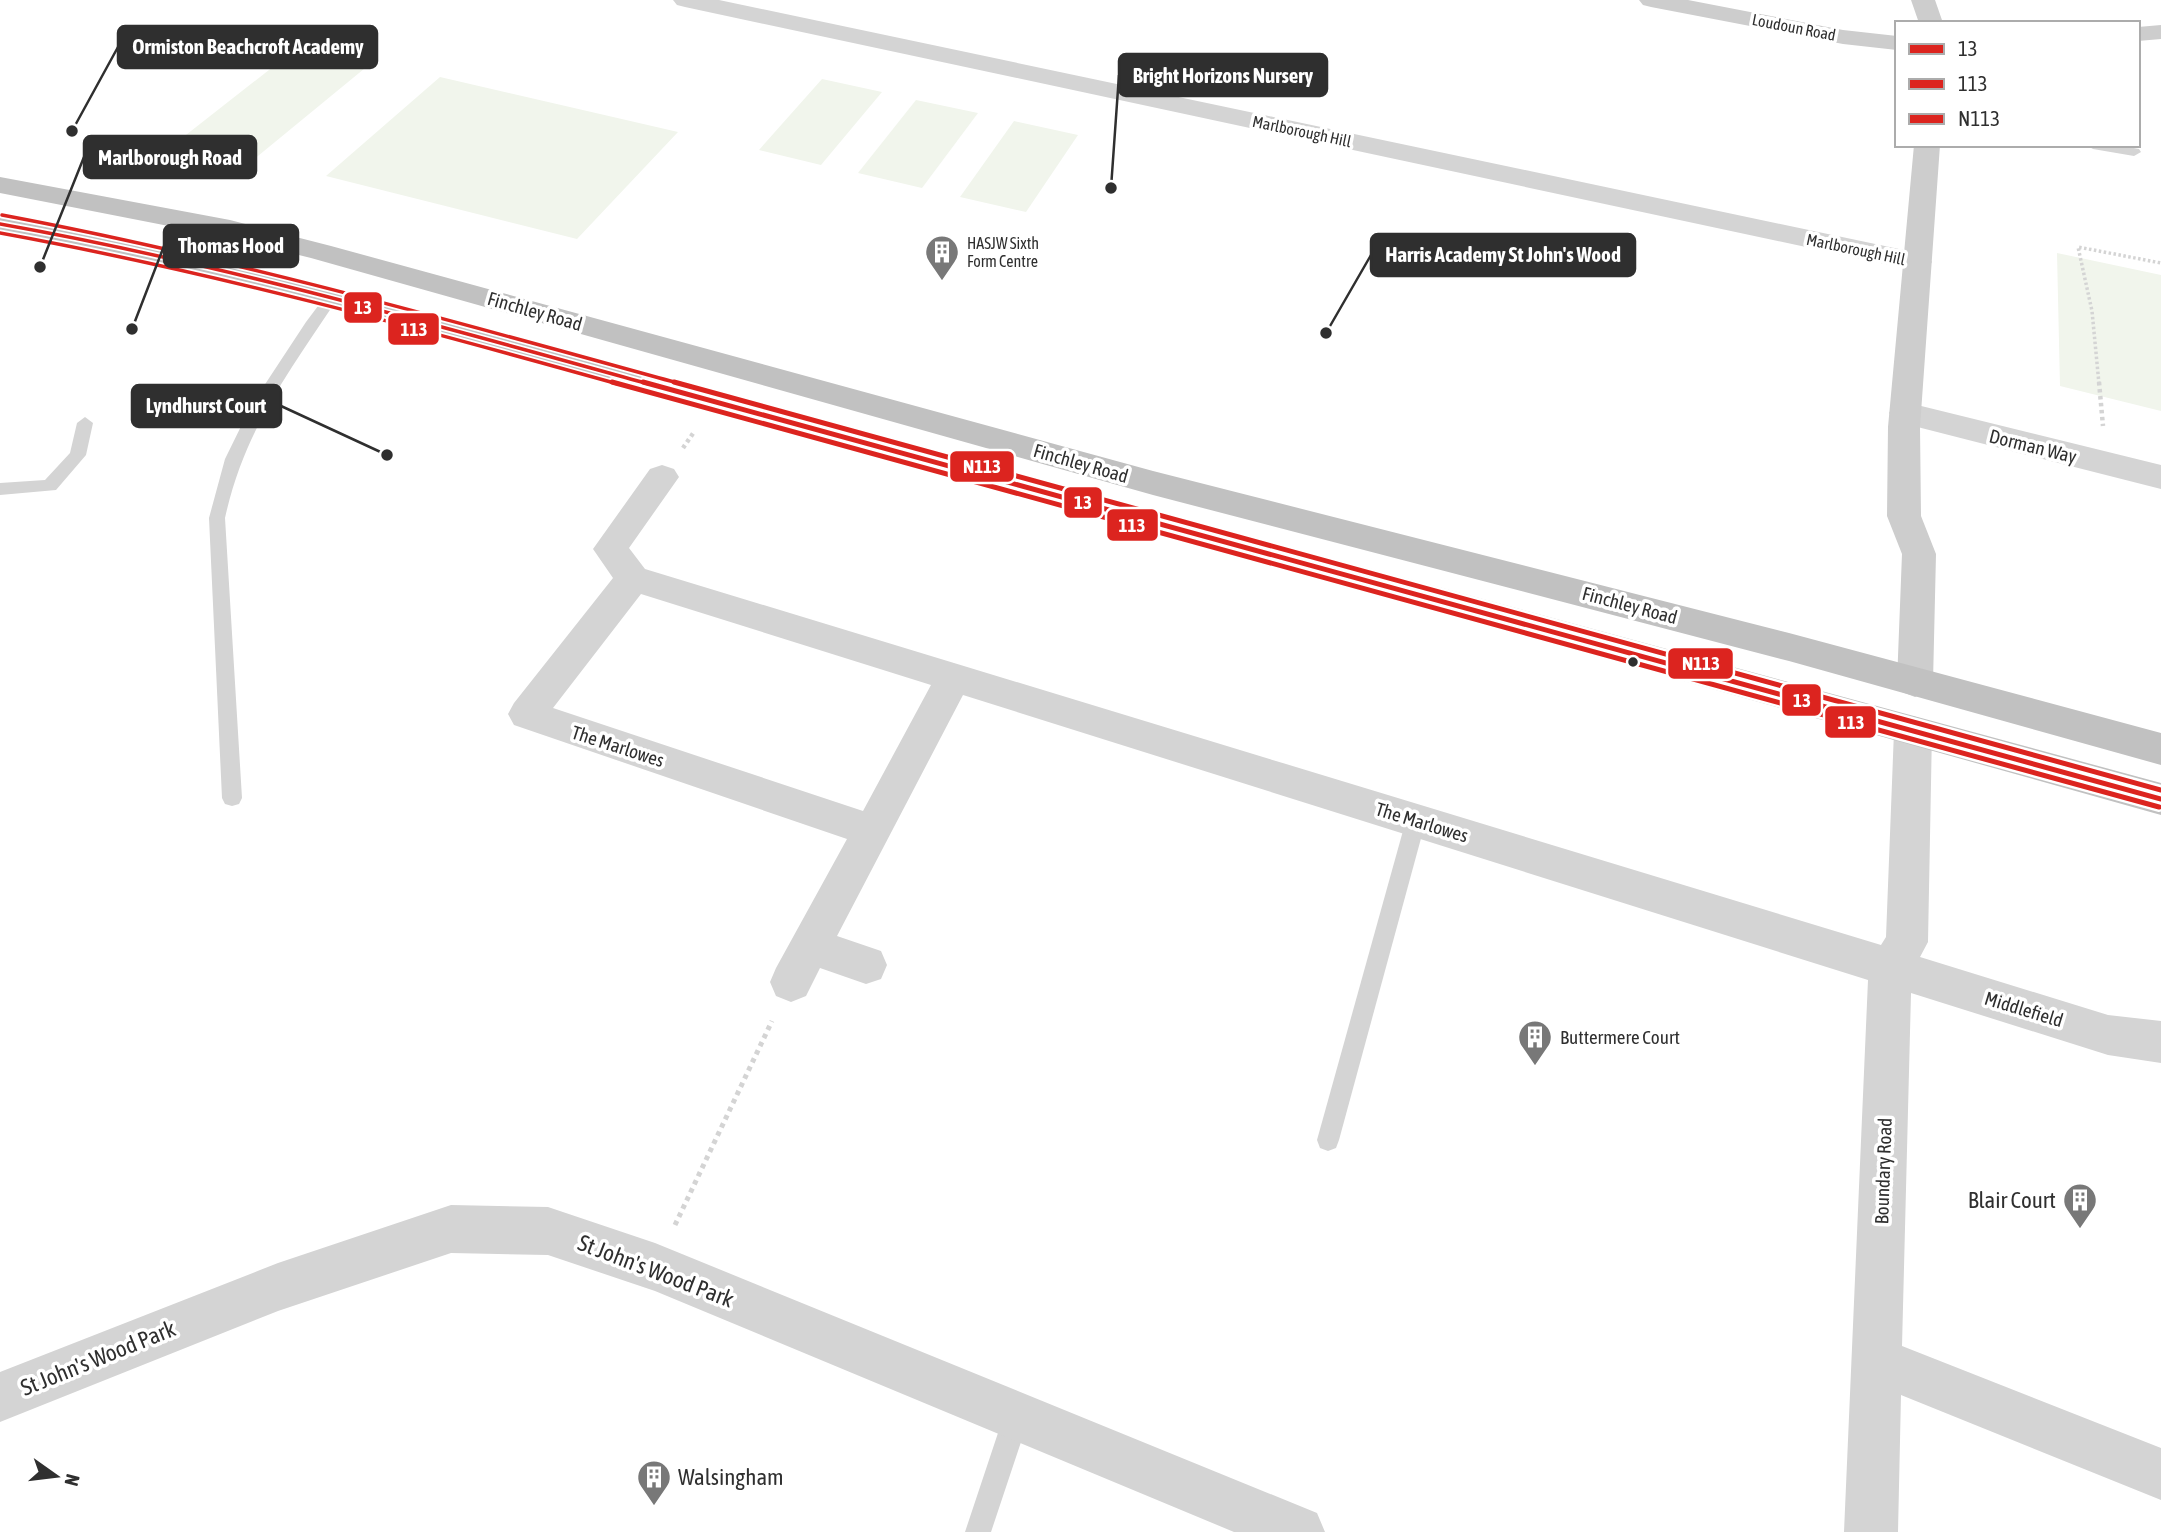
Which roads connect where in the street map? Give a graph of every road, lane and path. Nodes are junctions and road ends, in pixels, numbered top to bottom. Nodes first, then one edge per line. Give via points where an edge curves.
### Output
1 (685, 0) edge
2 (1651, 0) edge
3 (1923, 0) edge
4 (1930, 21) edge
5 (2161, 32) edge
6 (2140, 33) edge
7 (1895, 43) edge
8 (1927, 147) edge
9 (2105, 147) edge
10 (2134, 152) dead end
11 (0, 185) edge
12 (0, 224) edge
13 (1918, 262) junction
14 (2161, 262) edge
15 (329, 301) junction
16 (715, 401) junction
17 (1905, 413) junction
18 (85, 423) dead end
19 (2106, 465) junction
20 (662, 477) joint
21 (2161, 477) edge
22 (0, 489) edge
23 (633, 578) junction
24 (954, 678) junction
25 (1914, 682) junction
26 (1913, 731) junction
27 (2161, 749) edge
28 (232, 798) dead end
29 (2161, 799) edge
30 (1416, 820) junction
31 (873, 831) junction
32 (811, 946) junction
33 (866, 965) dead end
34 (1890, 967) junction
35 (791, 982) joint
36 (2161, 1042) edge
37 (1328, 1140) dead end
38 (654, 1267) junction
39 (1877, 1361) junction
40 (0, 1397) edge
41 (1017, 1415) junction
42 (2161, 1474) edge
43 (978, 1532) edge
44 (1298, 1532) edge
45 (1871, 1532) edge

1 - 13 street, Marlborough Hill
2 - 7 street, Loudoun Road
3 - 4 street
5 - 6 street
8 - 13 street
9 - 10 lane
11 - 25 highway, Finchley Road via 148,212 321,252 1153,483
12 - 15 highway, Finchley Road via 118,245
13 - 17 street
14 - 19 path via 2078,247 2092,311
15 - 16 highway, Finchley Road
15 - 28 lane via 298,343 243,436 222,486 217,518
16 - 20 path
16 - 26 highway, Finchley Road
17 - 19 street, Dorman Way
17 - 25 street via 1904,516 1919,554
18 - 22 lane via 78,455 50,485
19 - 21 street, Dorman Way
20 - 23 street via 610,550
23 - 24 street, The Marlowes
23 - 31 street, The Marlowes via 527,714
24 - 30 street, The Marlowes
24 - 31 street
25 - 27 highway, Finchley Road
26 - 29 highway, Finchley Road
26 - 34 street, Boundary Road via 1907,942
30 - 34 street, The Marlowes
30 - 37 lane
31 - 32 street
32 - 33 street
32 - 35 street
34 - 36 street, Middlefield via 2108,1035
34 - 39 street, Boundary Road
35 - 38 path
38 - 40 street, St John's Wood Park via 548,1231 451,1229 278,1287
38 - 41 street, St John's Wood Park
39 - 42 street
39 - 45 street, Boundary Road
41 - 43 lane
41 - 44 street, St John's Wood Park

